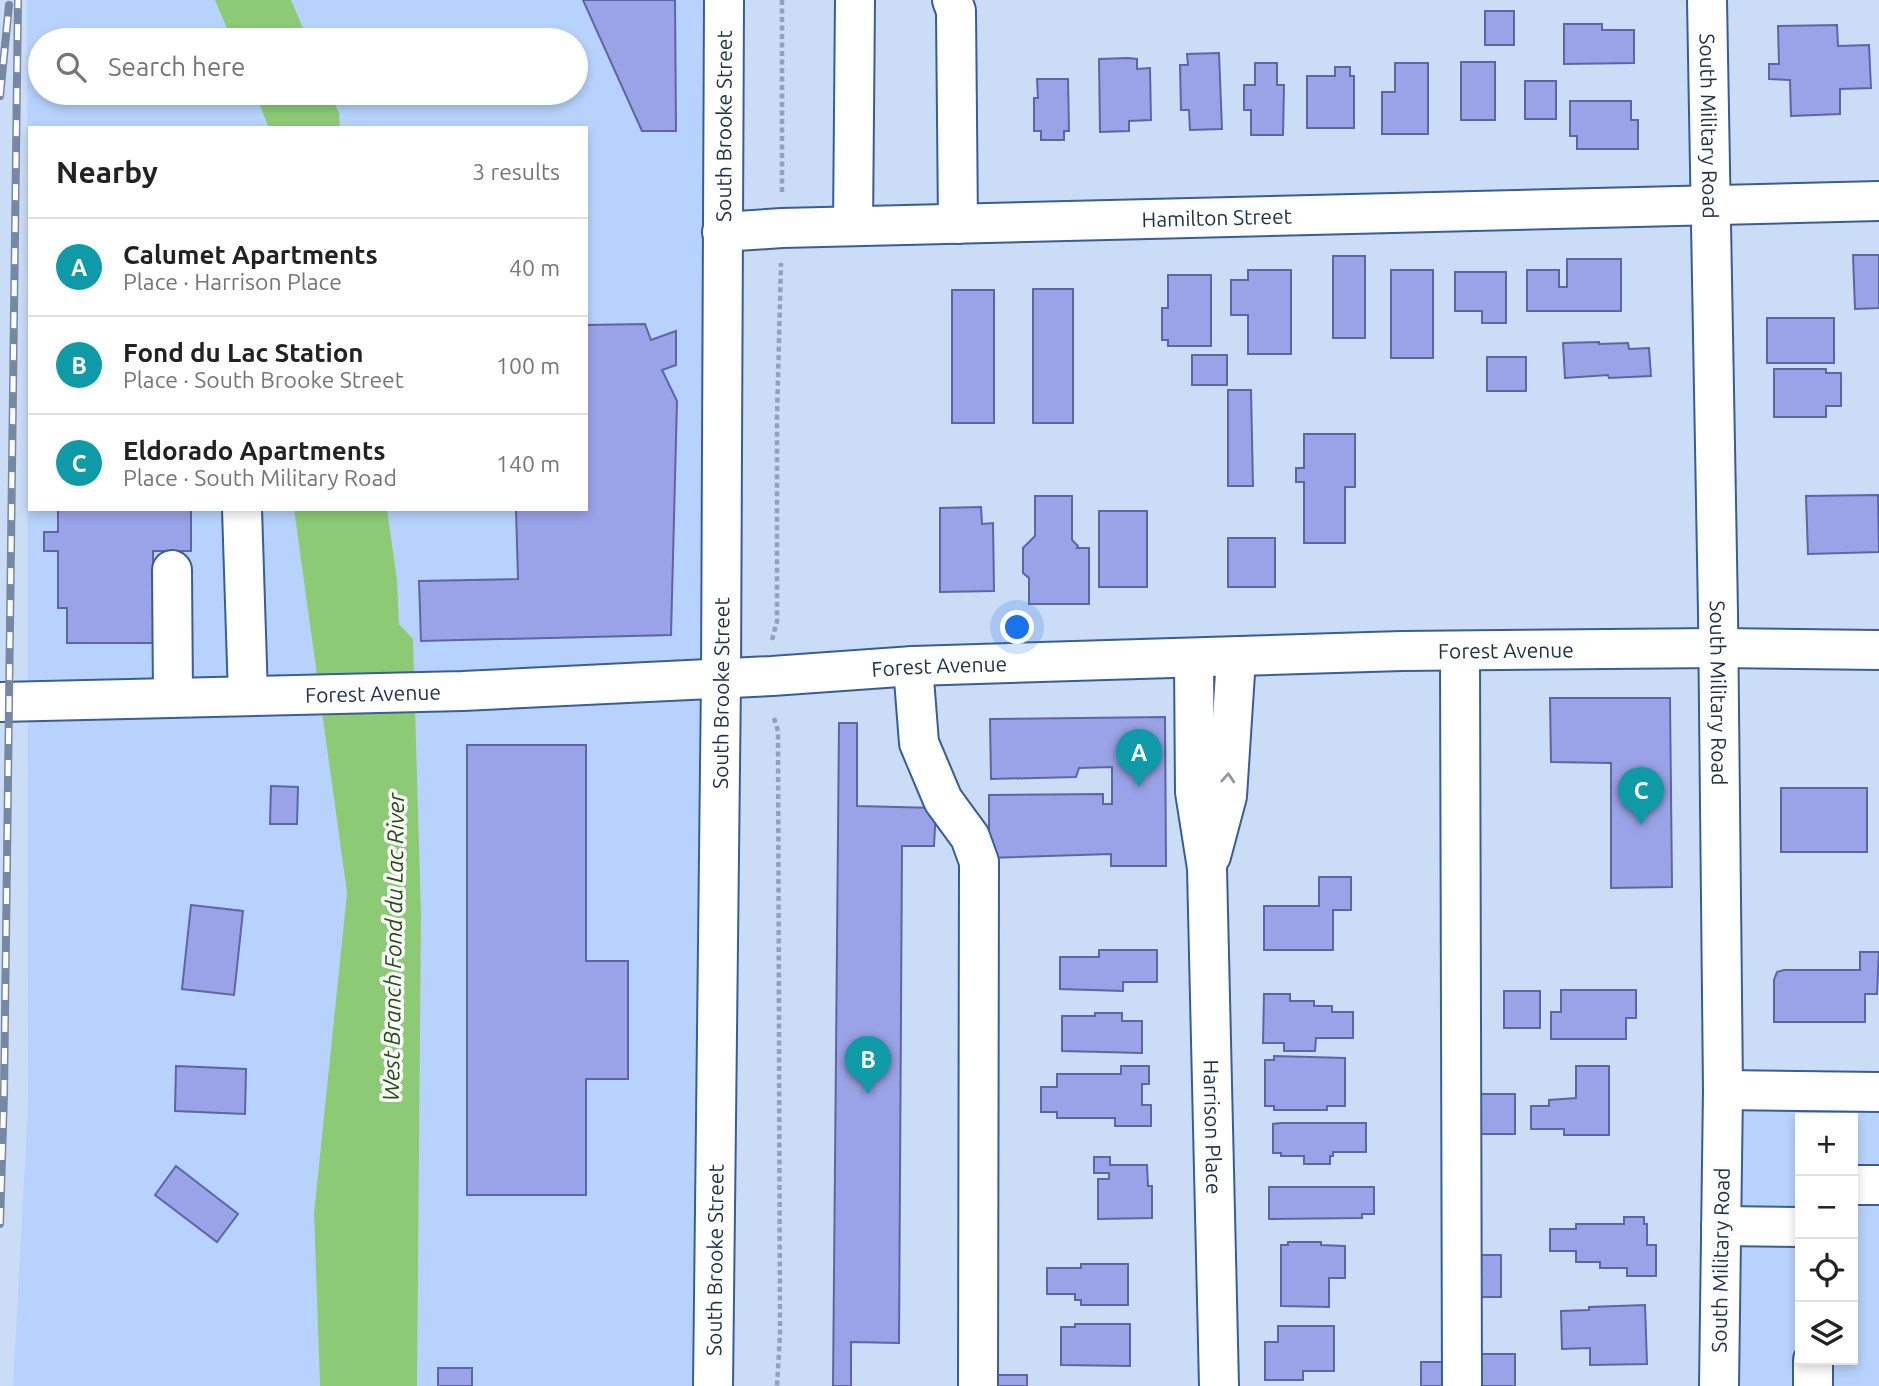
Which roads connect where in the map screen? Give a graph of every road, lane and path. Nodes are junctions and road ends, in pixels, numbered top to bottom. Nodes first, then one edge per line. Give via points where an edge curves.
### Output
1 (724, 0) edge
2 (782, 0) edge
3 (855, 0) edge
4 (952, 0) edge
5 (1707, 0) edge
6 (1879, 201) edge
7 (1711, 206) junction
8 (958, 224) junction
9 (853, 226) junction
10 (782, 228) junction
11 (722, 232) junction
12 (242, 511) edge
13 (172, 570) dead end
14 (772, 640) dead end
15 (1718, 648) junction
16 (1879, 650) edge
17 (1460, 651) junction
18 (1236, 658) junction
19 (1194, 659) junction
20 (914, 666) junction
21 (721, 679) junction
22 (248, 696) junction
23 (173, 697) junction
24 (0, 702) edge
25 (774, 718) dead end
26 (1207, 868) junction
27 (1723, 1090) junction
28 (1879, 1092) edge
29 (1858, 1185) edge
30 (1879, 1185) edge
31 (1721, 1226) junction
32 (1795, 1227) edge
33 (1814, 1365) edge
34 (713, 1386) edge
35 (778, 1386) edge
36 (978, 1386) edge
37 (1219, 1386) edge
38 (1462, 1386) edge
39 (1719, 1386) edge
40 (1814, 1386) edge

1 - 11 street, South Brooke Street
2 - 10 path
3 - 9 street
4 - 8 street via 956,11
5 - 7 street, South Military Road
6 - 7 street, Hamilton Street
7 - 8 street, Hamilton Street
7 - 15 street, South Military Road
8 - 9 street, Hamilton Street
9 - 10 street, Hamilton Street
10 - 11 street, Hamilton Street
10 - 14 path via 777,621
11 - 21 street, South Brooke Street
12 - 22 street
13 - 23 street
15 - 16 street, Forest Avenue
15 - 17 street, Forest Avenue
15 - 27 street, South Military Road
17 - 18 street, Forest Avenue
17 - 38 street
18 - 19 street, Forest Avenue
26 -> 18 street, Harrison Place via 1227,796
19 - 20 street, Forest Avenue
19 - 26 street, Harrison Place via 1195,792
20 - 21 street, Forest Avenue
20 - 36 street via 919,743 943,800 970,837 979,862
21 - 22 street, Forest Avenue
21 - 34 street, South Brooke Street
22 - 23 street, Forest Avenue
23 - 24 street, Forest Avenue
25 - 35 path via 778,731
26 - 37 street, Harrison Place
27 - 28 street
27 - 31 street, South Military Road
29 - 30 street
31 - 32 street
31 - 39 street, South Military Road
33 - 40 street

